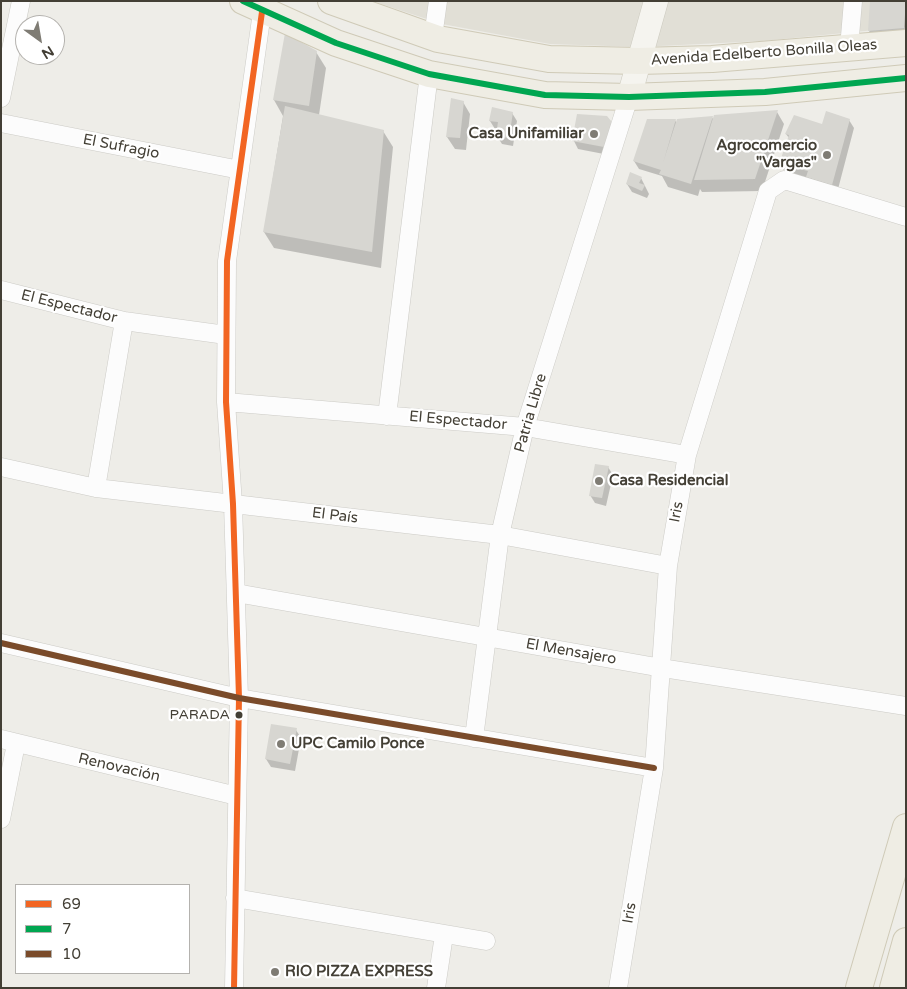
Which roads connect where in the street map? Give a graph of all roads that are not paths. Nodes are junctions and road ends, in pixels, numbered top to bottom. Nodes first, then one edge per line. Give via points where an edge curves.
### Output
1 (22, 1) edge
2 (331, 1) edge
3 (438, 1) edge
4 (656, 1) edge
5 (853, 1) edge
6 (252, 7) edge
7 (433, 37) junction
8 (906, 43) edge
9 (849, 48) junction
10 (639, 61) junction
11 (429, 74) junction
12 (906, 78) edge
13 (1, 98) edge
14 (629, 98) junction
15 (1, 123) edge
16 (240, 170) junction
17 (906, 217) edge
18 (1, 290) edge
19 (124, 321) junction
20 (226, 335) junction
21 (226, 402) junction
22 (387, 416) junction
23 (525, 427) junction
24 (687, 455) junction
25 (1, 467) edge
26 (96, 488) junction
27 (233, 504) junction
28 (500, 535) junction
29 (668, 566) junction
30 (236, 593) junction
31 (486, 637) junction
32 (1, 643) edge
33 (662, 668) junction
34 (239, 698) junction
35 (906, 706) edge
36 (474, 738) junction
37 (9, 742) edge
38 (654, 768) junction
39 (237, 796) junction
40 (1, 818) edge
41 (906, 827) edge
42 (899, 881) edge
43 (235, 898) junction
44 (444, 935) junction
45 (486, 941) dead end
46 (906, 941) edge
47 (234, 988) edge
48 (436, 988) edge
49 (618, 988) edge
50 (858, 988) edge
51 (893, 988) edge

1 - 13 street
2 - 7 main road, Avenida Edelberto Bonilla Oleas
3 - 7 street
4 - 10 street
5 - 9 street
6 - 11 main road via 336,43
6 - 16 street
7 - 10 main road, Avenida Edelberto Bonilla Oleas via 548,59
8 - 9 main road, Avenida Edelberto Bonilla Oleas
9 - 10 main road, Avenida Edelberto Bonilla Oleas via 712,59
10 - 14 street
11 - 14 main road via 545,95
11 - 22 street
12 - 14 main road via 765,92
14 - 23 street, Patria Libre
15 - 16 street, El Sufragio
16 - 20 street via 228,260
17 - 24 street, Iris via 784,180 768,191
18 - 19 street, El Espectador
19 - 20 street, El Espectador
19 - 26 street
20 - 21 street
21 - 22 street, El Espectador
21 - 27 street
22 - 23 street, El Espectador
23 - 24 street, El Espectador
23 - 28 street, Patria Libre
24 - 29 street, Iris
25 - 26 street, El País
26 - 27 street, El País
27 - 28 street, El País
27 - 30 street
28 - 29 street, El País
28 - 31 street, Patria Libre
29 - 33 street, Iris
30 - 31 street, El Mensajero
30 - 34 street
31 - 33 street, El Mensajero
31 - 36 street, Patria Libre
32 - 34 street
33 - 35 street, El Mensajero
33 - 38 street, Iris
34 - 36 street
34 - 39 street
36 - 38 street
37 - 39 street, Renovación
37 - 40 street
38 - 49 street, Iris
39 - 43 street
41 - 42 main road
42 - 50 main road
43 - 44 street
43 - 47 street
44 - 45 street
44 - 48 street
46 - 51 main road

